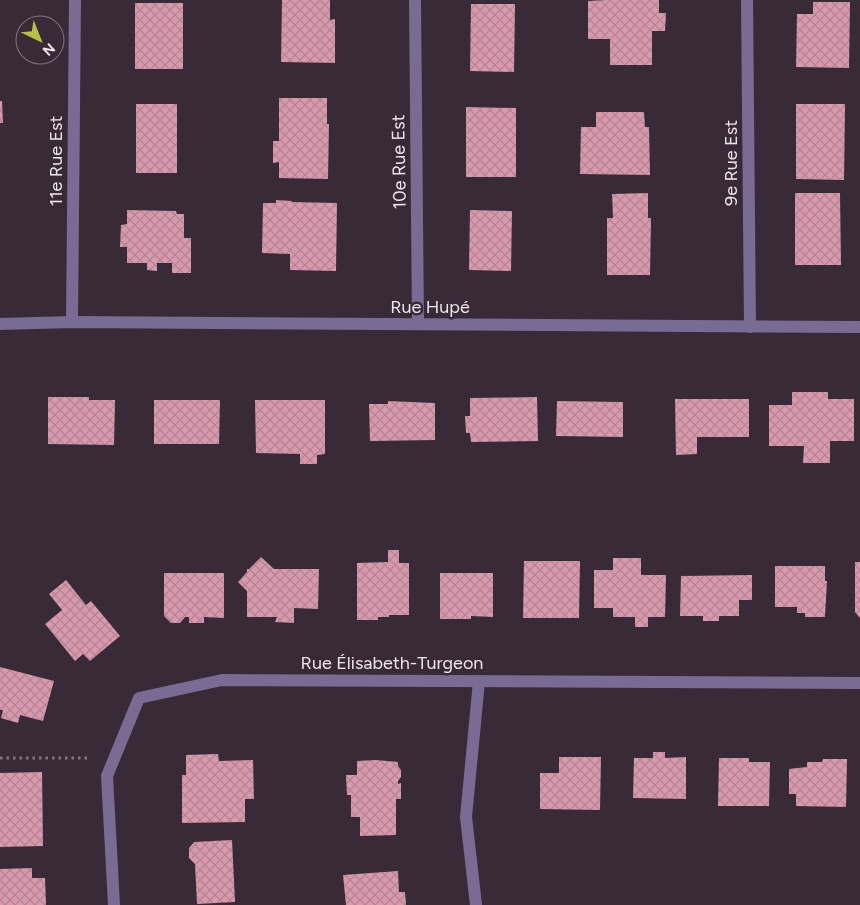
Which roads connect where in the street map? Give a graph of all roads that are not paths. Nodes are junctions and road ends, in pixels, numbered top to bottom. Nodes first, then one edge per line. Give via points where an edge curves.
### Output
1 (74, 0) edge
2 (415, 0) edge
3 (747, 0) edge
4 (72, 322) junction
5 (0, 324) edge
6 (418, 324) junction
7 (750, 327) junction
8 (860, 327) edge
9 (479, 680) junction
10 (860, 683) edge
11 (114, 905) edge
12 (476, 905) edge

1 - 4 street, 11e Rue Est
2 - 6 street, 10e Rue Est
3 - 7 street, 9e Rue Est
4 - 5 street, Rue Hupé
4 - 6 street, Rue Hupé
6 - 7 street, Rue Hupé
7 - 8 street, Rue Hupé
9 - 10 street, Rue Élisabeth-Turgeon
9 - 11 street, Rue Élisabeth-Turgeon via 222,680 140,698 107,776
9 - 12 street via 466,817

